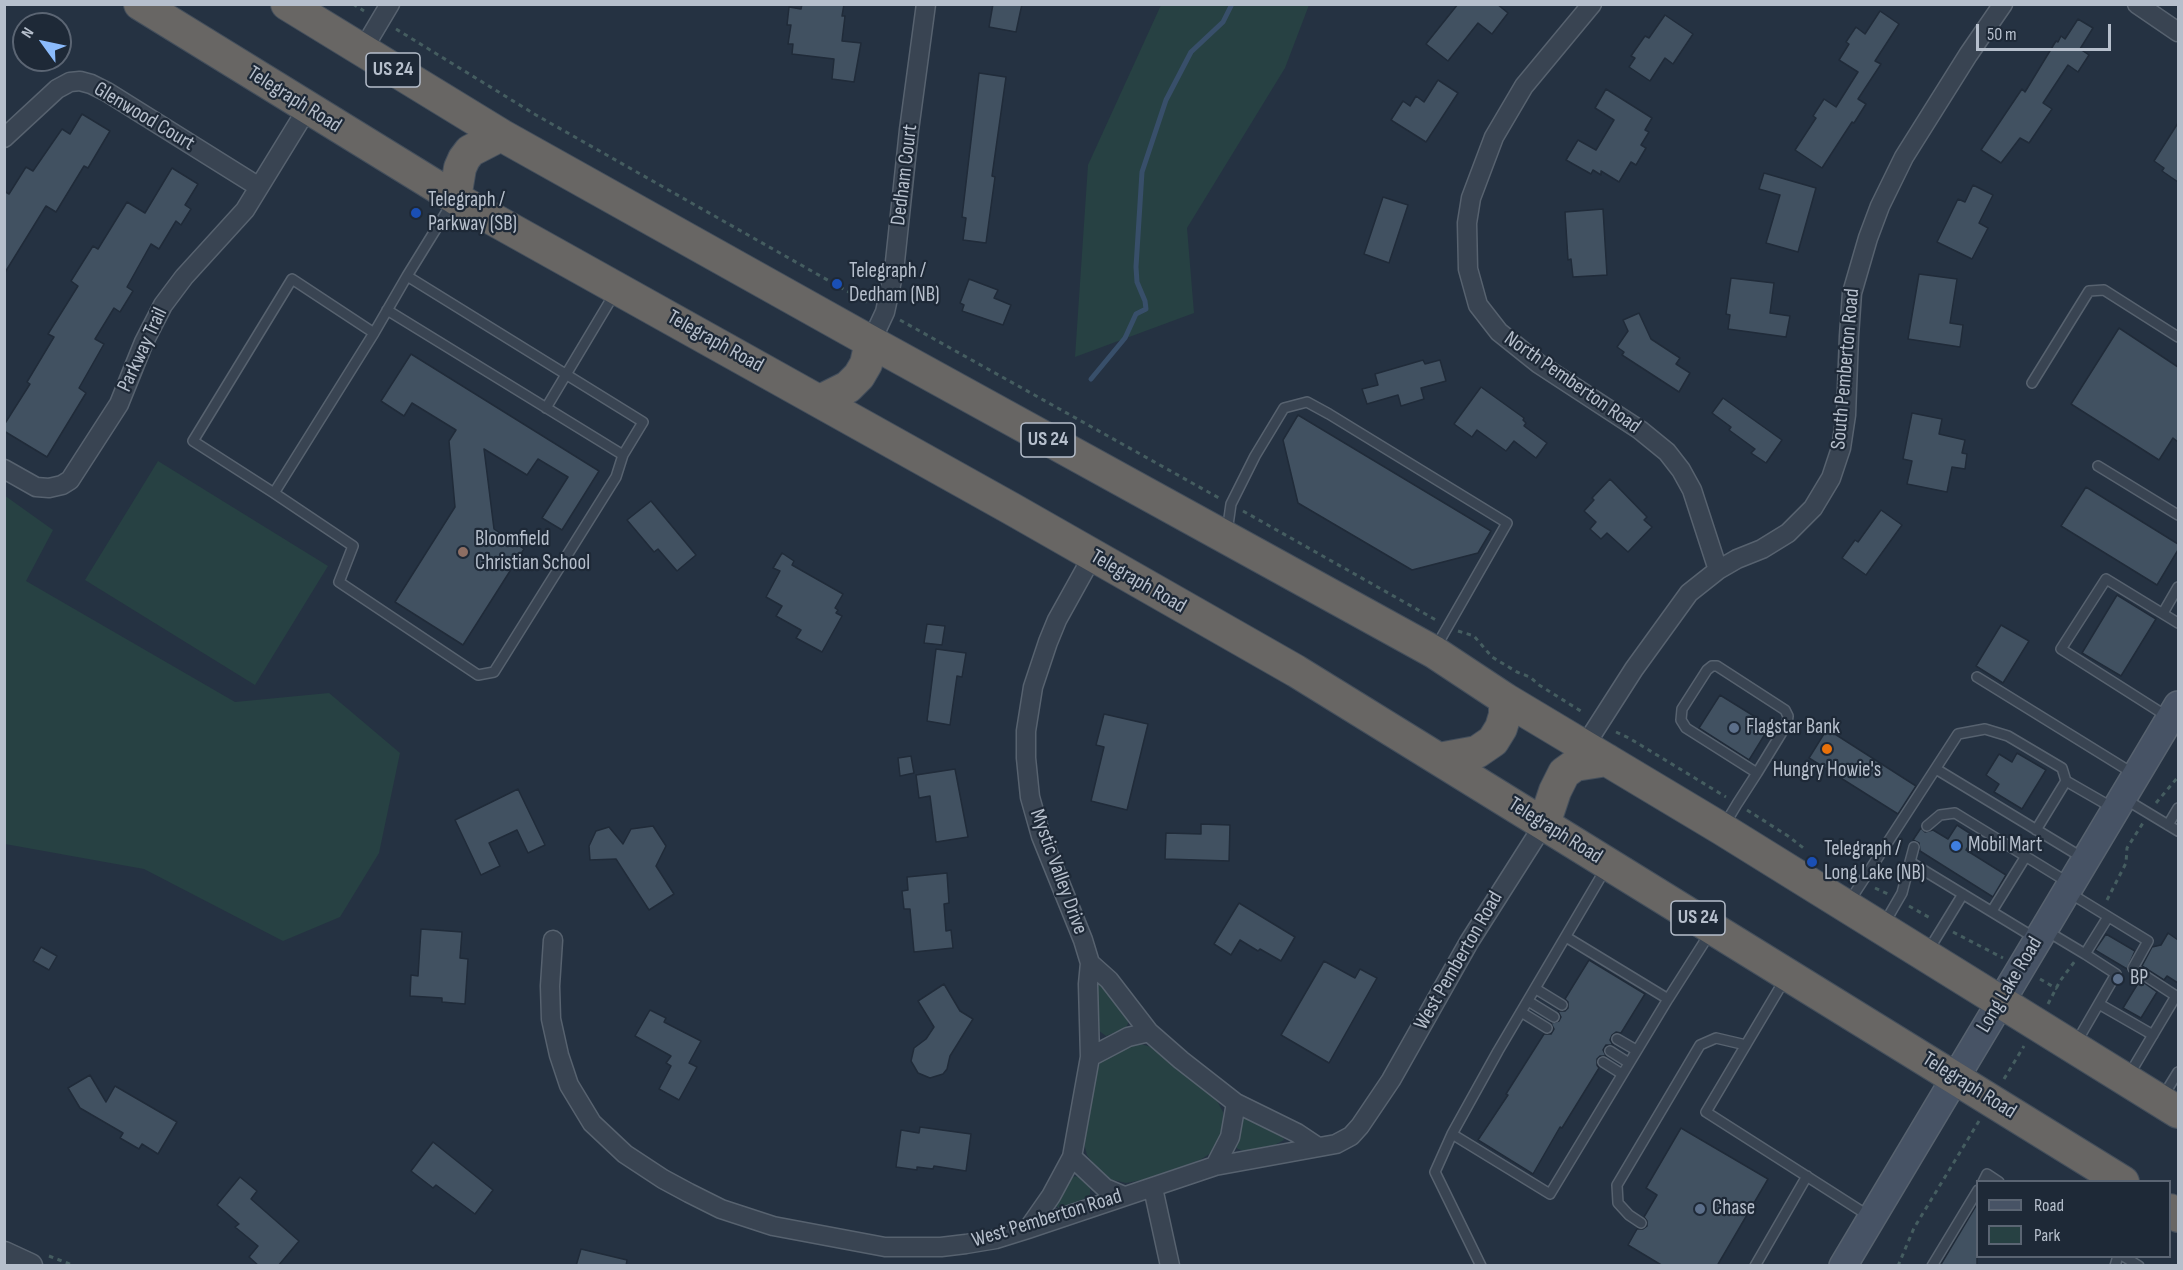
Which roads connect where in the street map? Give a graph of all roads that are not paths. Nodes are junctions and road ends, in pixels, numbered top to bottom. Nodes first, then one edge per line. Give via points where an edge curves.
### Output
1 (140, 4) edge
2 (286, 4) edge
3 (390, 4) edge
4 (926, 4) edge
5 (1592, 4) edge
6 (2003, 4) edge
7 (2137, 4) edge
8 (2178, 32) edge
9 (362, 51) junction
10 (307, 109) junction
11 (501, 135) junction
12 (4, 138) edge
13 (259, 187) junction
14 (455, 198) junction
15 (407, 276) junction
16 (618, 288) junction
17 (387, 310) junction
18 (374, 333) junction
19 (2178, 337) edge
20 (871, 342) junction
21 (567, 375) junction
22 (2032, 383) dead end
23 (820, 401) junction
24 (546, 408) junction
25 (623, 455) junction
26 (2098, 466) dead end
27 (4, 469) edge
28 (274, 493) junction
29 (2178, 515) edge
30 (1226, 538) junction
31 (1092, 557) junction
32 (1718, 570) junction
33 (2178, 587) edge
34 (2163, 613) junction
35 (2178, 623) edge
36 (1441, 639) junction
37 (1977, 677) dead end
38 (1505, 699) junction
39 (2174, 711) edge
40 (1603, 747) junction
41 (1440, 759) junction
42 (1936, 769) junction
43 (1757, 773) junction
44 (2066, 781) junction
45 (2125, 794) junction
46 (2178, 808) edge
47 (1729, 817) junction
48 (1544, 824) junction
49 (2168, 825) junction
50 (1927, 826) dead end
51 (2036, 830) junction
52 (2178, 831) edge
53 (1914, 847) dead end
54 (2026, 856) junction
55 (2085, 860) junction
56 (1910, 862) junction
57 (1608, 864) junction
58 (2068, 887) junction
59 (1854, 894) junction
60 (1963, 894) junction
61 (1992, 911) junction
62 (2108, 917) junction
63 (1713, 927) junction
64 (1881, 929) junction
65 (2040, 934) junction
66 (1566, 937) junction
67 (554, 940) dead end
68 (2085, 954) junction
69 (1925, 955) junction
70 (1090, 963) junction
71 (2133, 968) junction
72 (2116, 974) junction
73 (1788, 975) junction
74 (1536, 988) junction
75 (1668, 999) junction
76 (1528, 1001) junction
77 (2000, 1001) junction
78 (2099, 1004) junction
79 (1562, 1005) dead end
80 (1521, 1012) junction
81 (1554, 1017) dead end
82 (1547, 1028) dead end
83 (1149, 1032) junction
84 (2153, 1035) junction
85 (1617, 1039) dead end
86 (1746, 1045) junction
87 (2074, 1047) junction
88 (1636, 1050) junction
89 (1610, 1051) dead end
90 (1090, 1057) junction
91 (1603, 1062) dead end
92 (1629, 1063) junction
93 (2178, 1072) edge
94 (1622, 1074) junction
95 (1955, 1077) junction
96 (2126, 1080) junction
97 (1236, 1103) junction
98 (2169, 1107) edge
99 (1452, 1134) junction
100 (1318, 1147) junction
101 (1072, 1157) junction
102 (1215, 1166) junction
103 (1807, 1176) junction
104 (1984, 1180) edge
105 (1996, 1180) edge
106 (2120, 1180) edge
107 (1153, 1188) junction
108 (1976, 1192) edge
109 (1124, 1196) junction
110 (1871, 1218) junction
111 (1641, 1222) dead end
112 (1028, 1229) junction
113 (4, 1254) edge
114 (2125, 1258) edge
115 (1848, 1262) edge
116 (30, 1266) edge
117 (1170, 1266) edge
118 (1481, 1266) edge
119 (1755, 1266) edge
120 (1932, 1266) edge
121 (2139, 1266) edge

1 - 10 highway, Telegraph Road / US 24
2 - 9 highway, US 24
3 - 9 street
4 - 20 street, Dedham Court via 894,271 885,312
5 - 32 street, North Pemberton Road via 1524,86 1494,137 1467,223 1468,269 1478,305 1499,333 1539,364 1640,429 1681,470 1692,490
6 - 32 street, South Pemberton Road via 1904,157 1868,238 1852,293 1846,415 1831,478 1813,508 1788,533
7 - 8 street
9 - 11 highway, US 24
10 - 13 street, Parkway Trail
10 - 14 highway, Telegraph Road / US 24
11 - 14 highway via 464,159
11 - 20 highway, US 24
12 - 13 street, Glenwood Court via 57,89 80,81 106,92
13 - 27 street, Parkway Trail via 245,210 163,304 119,404 70,480 49,488 36,487
14 - 15 lane
14 - 16 highway, Telegraph Road / US 24
15 - 17 lane
15 - 21 lane
16 - 21 lane
16 - 23 highway, Telegraph Road / US 24
17 - 18 lane
17 - 24 lane
18 - 28 lane
18 - 28 lane via 292,279 193,441
19 - 22 lane via 2104,290 2089,291
20 - 23 highway via 859,376 848,387
20 - 30 highway, US 24
21 - 24 lane
21 - 25 lane via 643,422
23 - 31 highway, Telegraph Road / US 24
24 - 25 lane
25 - 28 lane via 616,477 494,672 478,675 339,582 353,546
26 - 29 lane
30 - 36 highway, US 24
30 - 36 lane via 1231,504 1255,456 1284,408 1307,402 1507,523
31 - 41 highway, Telegraph Road / US 24 via 1296,671
31 - 70 street, Mystic Valley Drive via 1057,620 1040,664 1028,708 1026,749 1030,797 1041,836
32 - 40 street via 1689,593 1634,669
33 - 34 lane
34 - 35 lane
34 - 39 lane via 2106,579 2061,649
36 - 38 highway, US 24
37 - 45 lane
38 - 40 highway, US 24
38 - 41 highway via 1505,715 1493,741 1478,752
39 - 45 main road, Long Lake Road
40 - 47 highway, US 24
40 - 48 highway via 1564,774
41 - 48 highway, Telegraph Road / US 24
42 - 44 lane via 1959,734 1985,729 2008,736 2062,768
42 - 51 lane
42 - 59 lane
43 - 43 lane via 1788,716 1785,710 1712,666 1682,709 1681,720 1686,728
43 - 47 lane
44 - 45 lane
44 - 51 lane
45 - 49 lane
45 - 55 main road, Long Lake Road
46 - 49 lane
47 - 59 highway, US 24
48 - 57 highway, Telegraph Road / US 24
48 - 100 street, West Pemberton Road via 1360,1126 1343,1140
49 - 52 lane
50 - 54 lane via 1940,815 1954,813
51 - 55 lane
53 - 56 lane
54 - 58 lane
54 - 61 lane
55 - 58 main road, Long Lake Road
56 - 60 lane
56 - 64 lane via 1902,893
57 - 63 highway, Telegraph Road / US 24
57 - 66 lane
58 - 62 lane
58 - 65 main road, Long Lake Road
59 - 64 highway, US 24
60 - 61 lane
60 - 69 lane
61 - 65 lane
62 - 68 lane
62 - 71 lane via 2148,941
63 - 73 highway, Telegraph Road / US 24
63 - 75 lane
64 - 69 highway, US 24
65 - 68 lane
65 - 77 main road, Long Lake Road
66 - 74 lane
66 - 75 lane
67 - 112 street, West Pemberton Road via 551,1019 570,1085 592,1122 607,1138 663,1179 746,1218 868,1245 941,1247 996,1239
68 - 72 lane
69 - 77 highway, US 24
70 - 83 street via 1109,980
70 - 90 street, Mystic Valley Drive
71 - 72 lane
71 - 84 lane via 2176,996
72 - 78 lane
73 - 86 lane
73 - 95 highway, Telegraph Road / US 24
74 - 76 lane
74 - 79 lane
75 - 88 lane
76 - 80 lane
76 - 81 lane
77 - 87 highway, US 24
77 - 95 main road, Long Lake Road
78 - 84 lane
78 - 87 lane
80 - 82 lane
80 - 99 lane
83 - 90 street via 1128,1037
83 - 97 street
84 - 96 lane
85 - 88 lane
86 - 103 lane via 1706,1112
86 - 111 lane via 1716,1038 1700,1045 1688,1065 1617,1185 1618,1203
87 - 96 highway, US 24
88 - 92 lane
89 - 92 lane
90 - 101 street, Mystic Valley Drive
91 - 94 lane
92 - 94 lane
93 - 98 lane
94 - 99 lane via 1550,1194
95 - 106 highway, Telegraph Road / US 24
95 - 110 main road, Long Lake Road
96 - 98 highway, US 24
97 - 100 street
97 - 102 street via 1230,1137
99 - 118 lane via 1434,1172
100 - 102 street, West Pemberton Road
101 - 109 street via 1105,1188
101 - 112 street, Mystic Valley Drive
102 - 107 street, West Pemberton Road
103 - 110 lane
103 - 119 lane
104 - 105 lane via 1987,1174
107 - 109 street, West Pemberton Road
107 - 117 street
108 - 120 lane
109 - 112 street, West Pemberton Road
110 - 115 main road, Long Lake Road
113 - 116 street
114 - 121 lane

